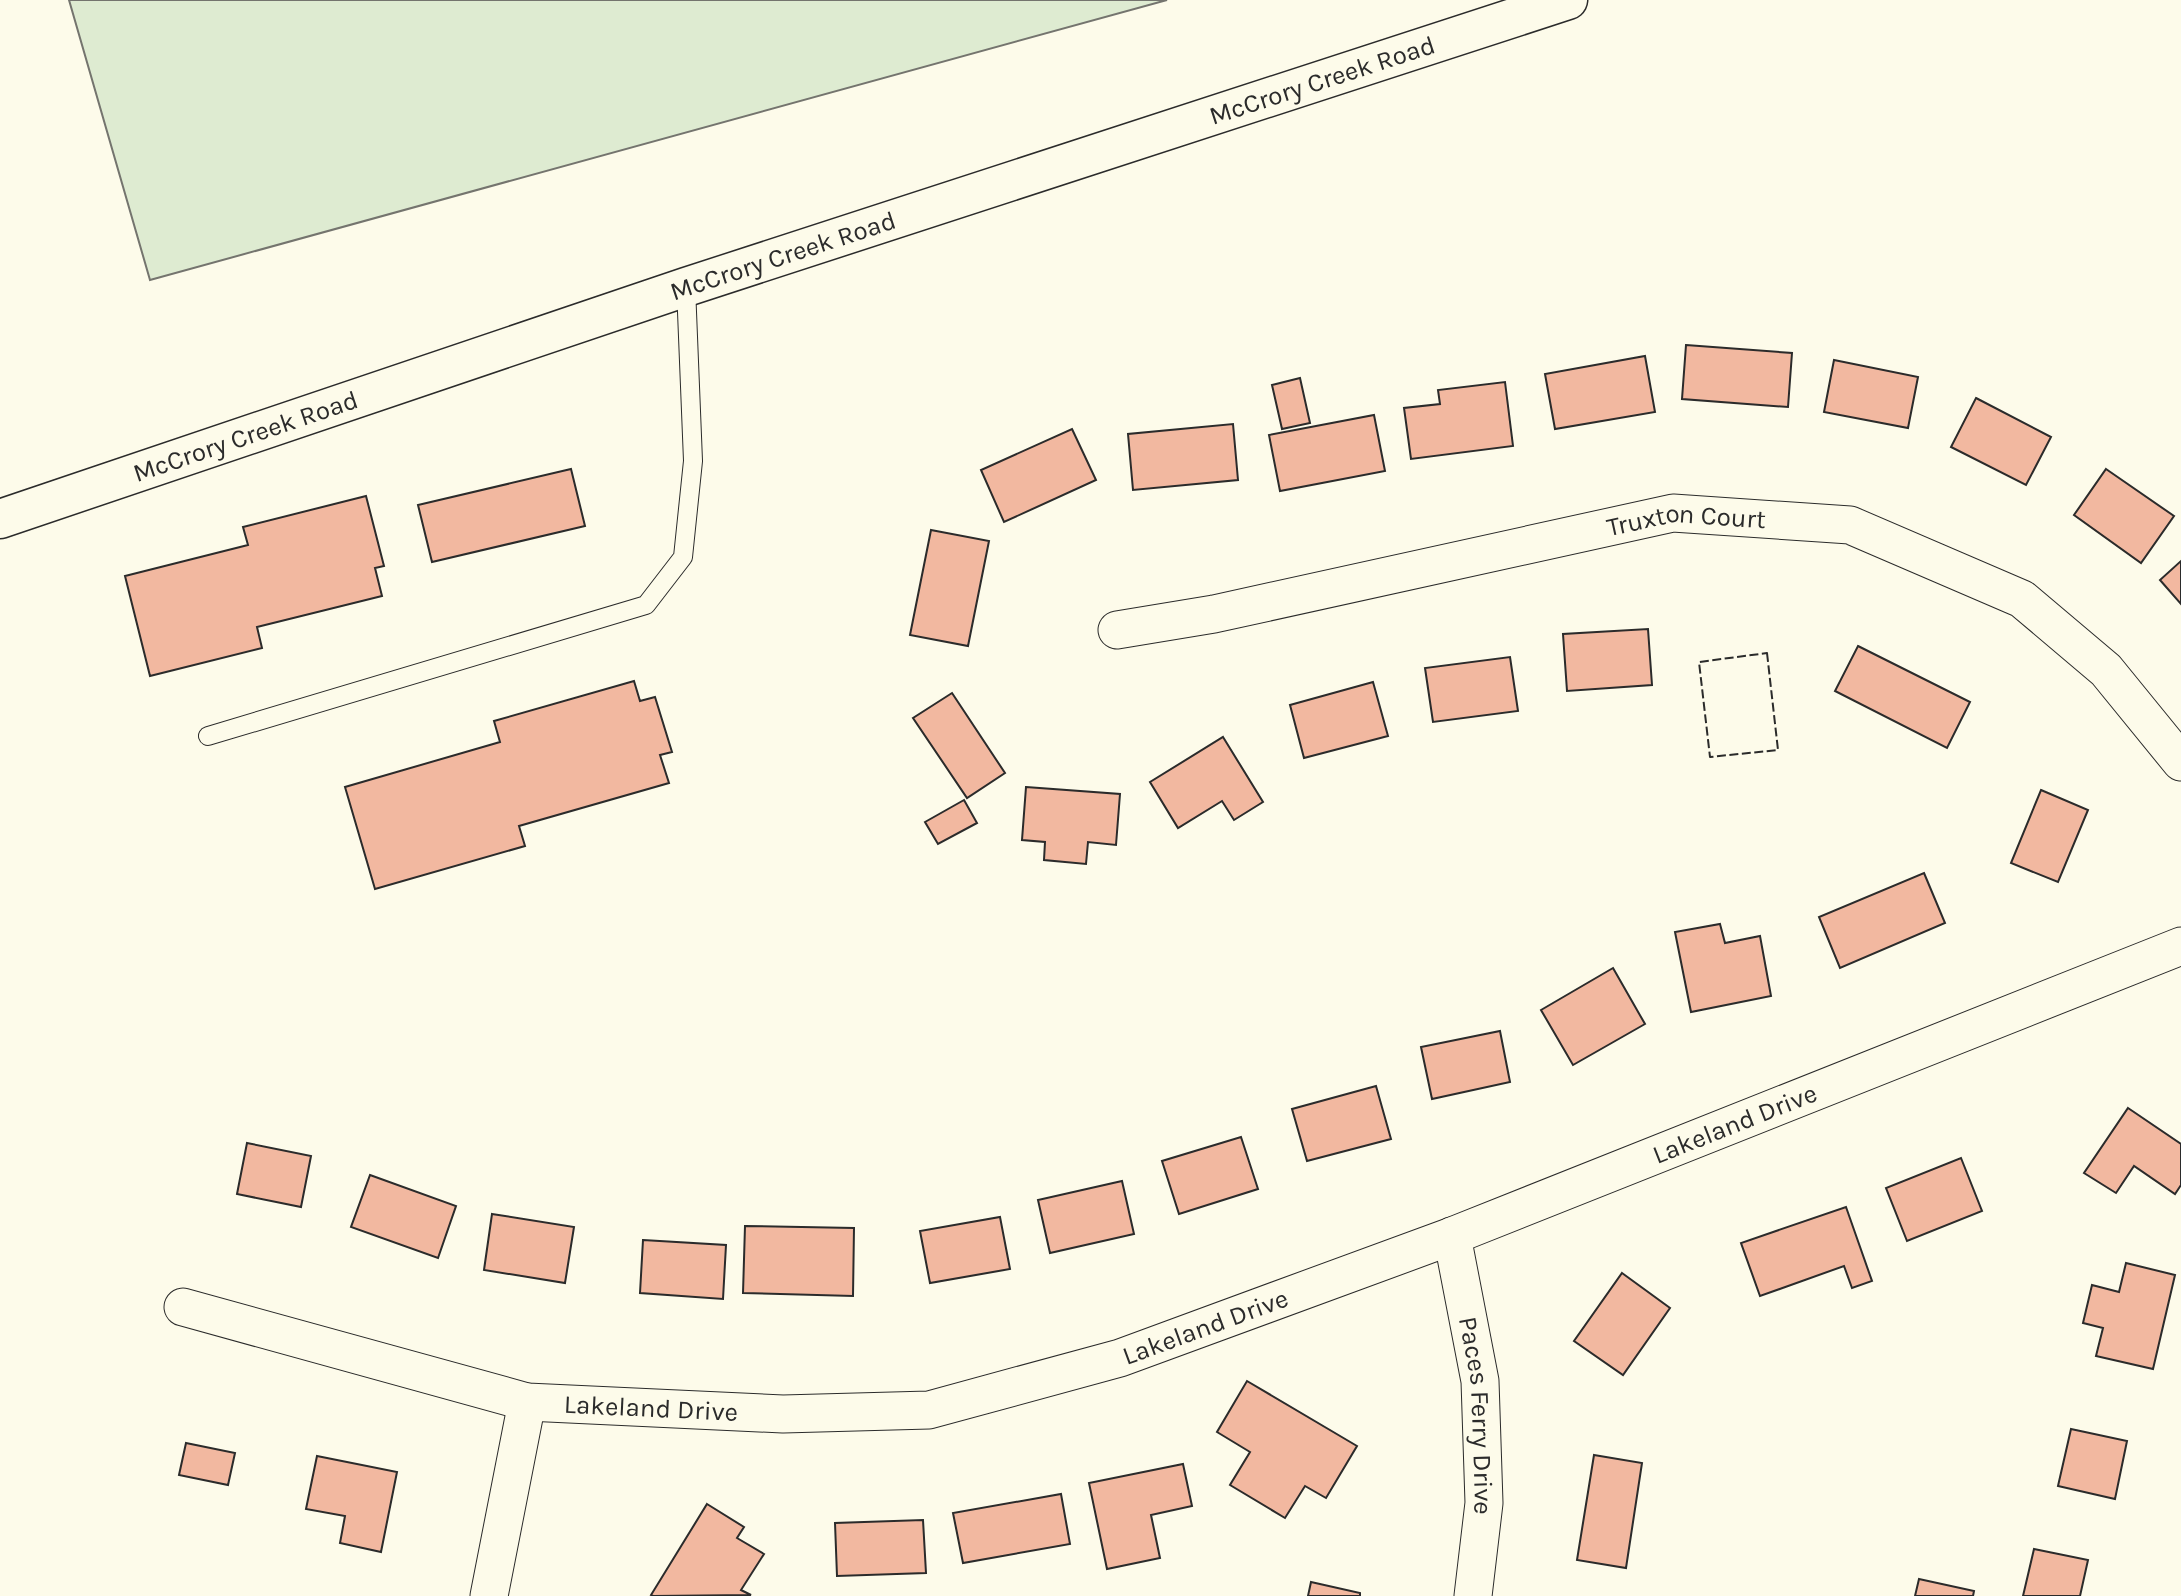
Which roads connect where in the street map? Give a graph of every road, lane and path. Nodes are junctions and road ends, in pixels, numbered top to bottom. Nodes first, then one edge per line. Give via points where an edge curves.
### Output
1 (1569, 0) edge
2 (686, 287) junction
3 (0, 519) edge
4 (1117, 631) dead end
5 (208, 736) dead end
6 (2181, 762) edge
7 (2181, 946) edge
8 (1452, 1236) junction
9 (183, 1307) dead end
10 (527, 1402) junction
11 (489, 1596) edge
12 (1473, 1596) edge

1 - 2 street, McCrory Creek Road
2 - 3 street, McCrory Creek Road
2 - 5 lane via 693,461 683,557 646,605
4 - 6 street, Truxton Court via 1214,614 1673,513 1850,525 2022,599 2106,670
7 - 8 street, Lakeland Drive
8 - 10 street, Lakeland Drive via 1120,1358 929,1410 783,1415
8 - 12 street, Paces Ferry Drive via 1480,1381 1484,1503
9 - 10 street, Lakeland Drive
10 - 11 street

